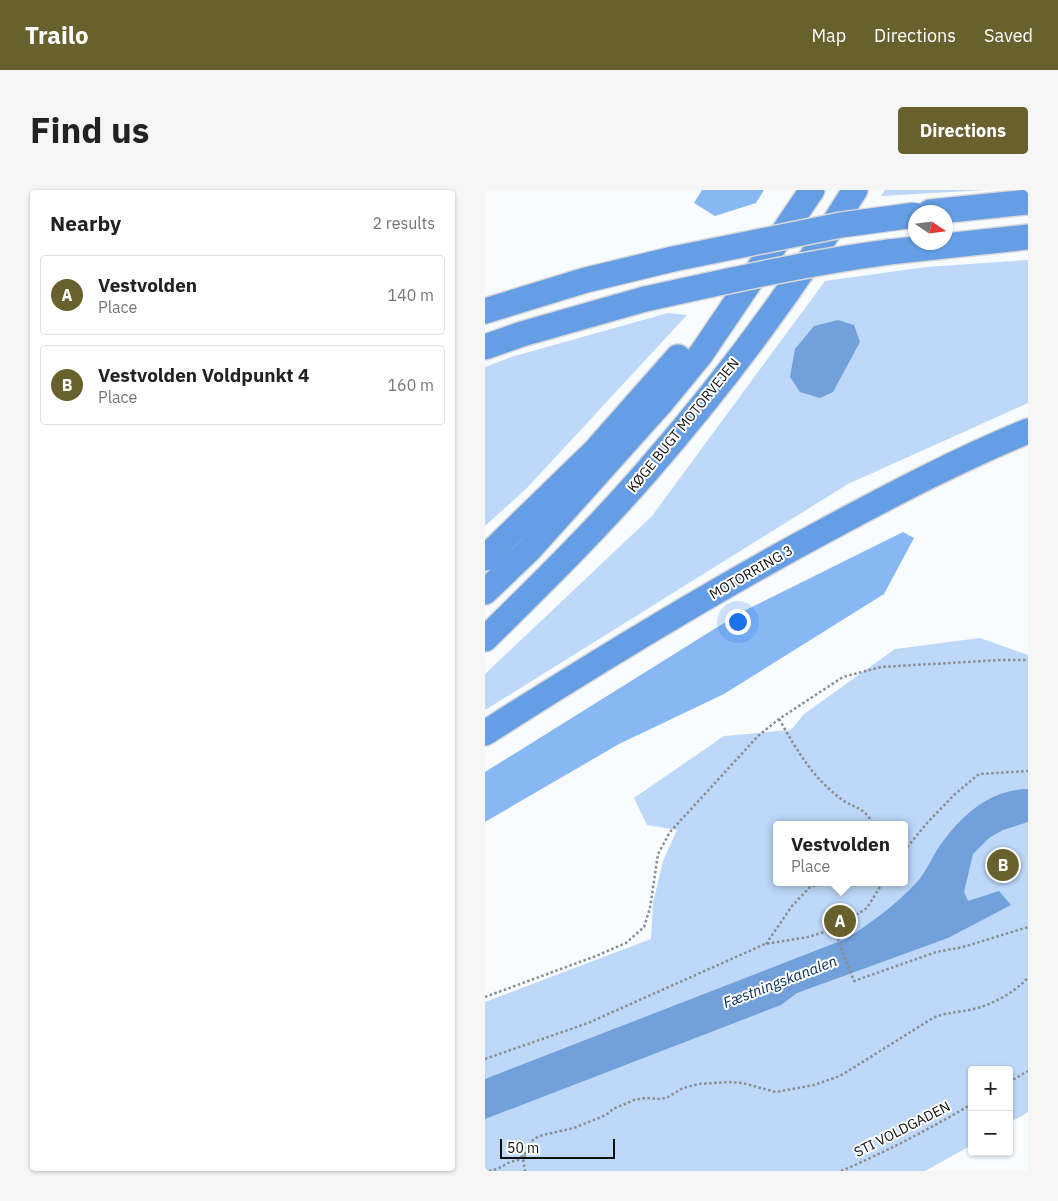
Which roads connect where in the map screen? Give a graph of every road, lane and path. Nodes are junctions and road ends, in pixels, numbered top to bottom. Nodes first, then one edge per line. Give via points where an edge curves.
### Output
1 (812, 190) edge
2 (855, 190) edge
3 (1028, 202) edge
4 (953, 210) edge
5 (908, 216) edge
6 (1028, 237) edge
7 (485, 311) edge
8 (727, 314) junction
9 (485, 346) edge
10 (1028, 431) edge
11 (485, 558) edge
12 (485, 592) edge
13 (485, 639) edge
14 (1028, 660) edge
15 (779, 719) junction
16 (485, 734) edge
17 (1028, 771) edge
18 (870, 821) edge
19 (908, 846) edge
20 (811, 886) edge
21 (881, 886) edge
22 (834, 928) junction
23 (1028, 928) edge
24 (765, 944) junction
25 (1028, 978) edge
26 (485, 997) edge
27 (485, 1059) edge
28 (1028, 1071) edge
29 (1013, 1080) edge
30 (968, 1106) edge
31 (526, 1153) junction
32 (489, 1171) edge
33 (525, 1171) edge
34 (841, 1171) edge

1 - 8 highway
2 - 13 highway, KØGE BUGT MOTORVEJEN via 773,312 654,463 552,573
3 - 4 highway
5 - 7 highway, bridge via 812,230 673,259 585,280
6 - 9 highway, bridge via 889,252 771,271 645,299
8 - 11 highway via 687,346 595,451
8 - 12 highway via 701,354 629,440 530,549
10 - 16 highway, MOTORRING 3 via 883,499 763,564
14 - 15 path via 881,667 843,677
15 - 18 path via 813,773 829,790 860,808
15 - 26 path via 758,736 670,832 658,854 644,927 626,943
17 - 19 path via 979,774 949,800
20 - 24 path
21 - 22 path via 867,908
22 - 23 path via 854,981 936,952
22 - 24 path via 808,937
24 - 27 path via 588,1023
25 - 31 path via 1016,990 986,1005 933,1018 829,1081 776,1092 729,1082 699,1084 668,1097 634,1100 574,1128 539,1136
28 - 29 path
30 - 34 path, STI VOLDGADEN
31 - 32 path via 518,1160
31 - 33 path via 523,1159

